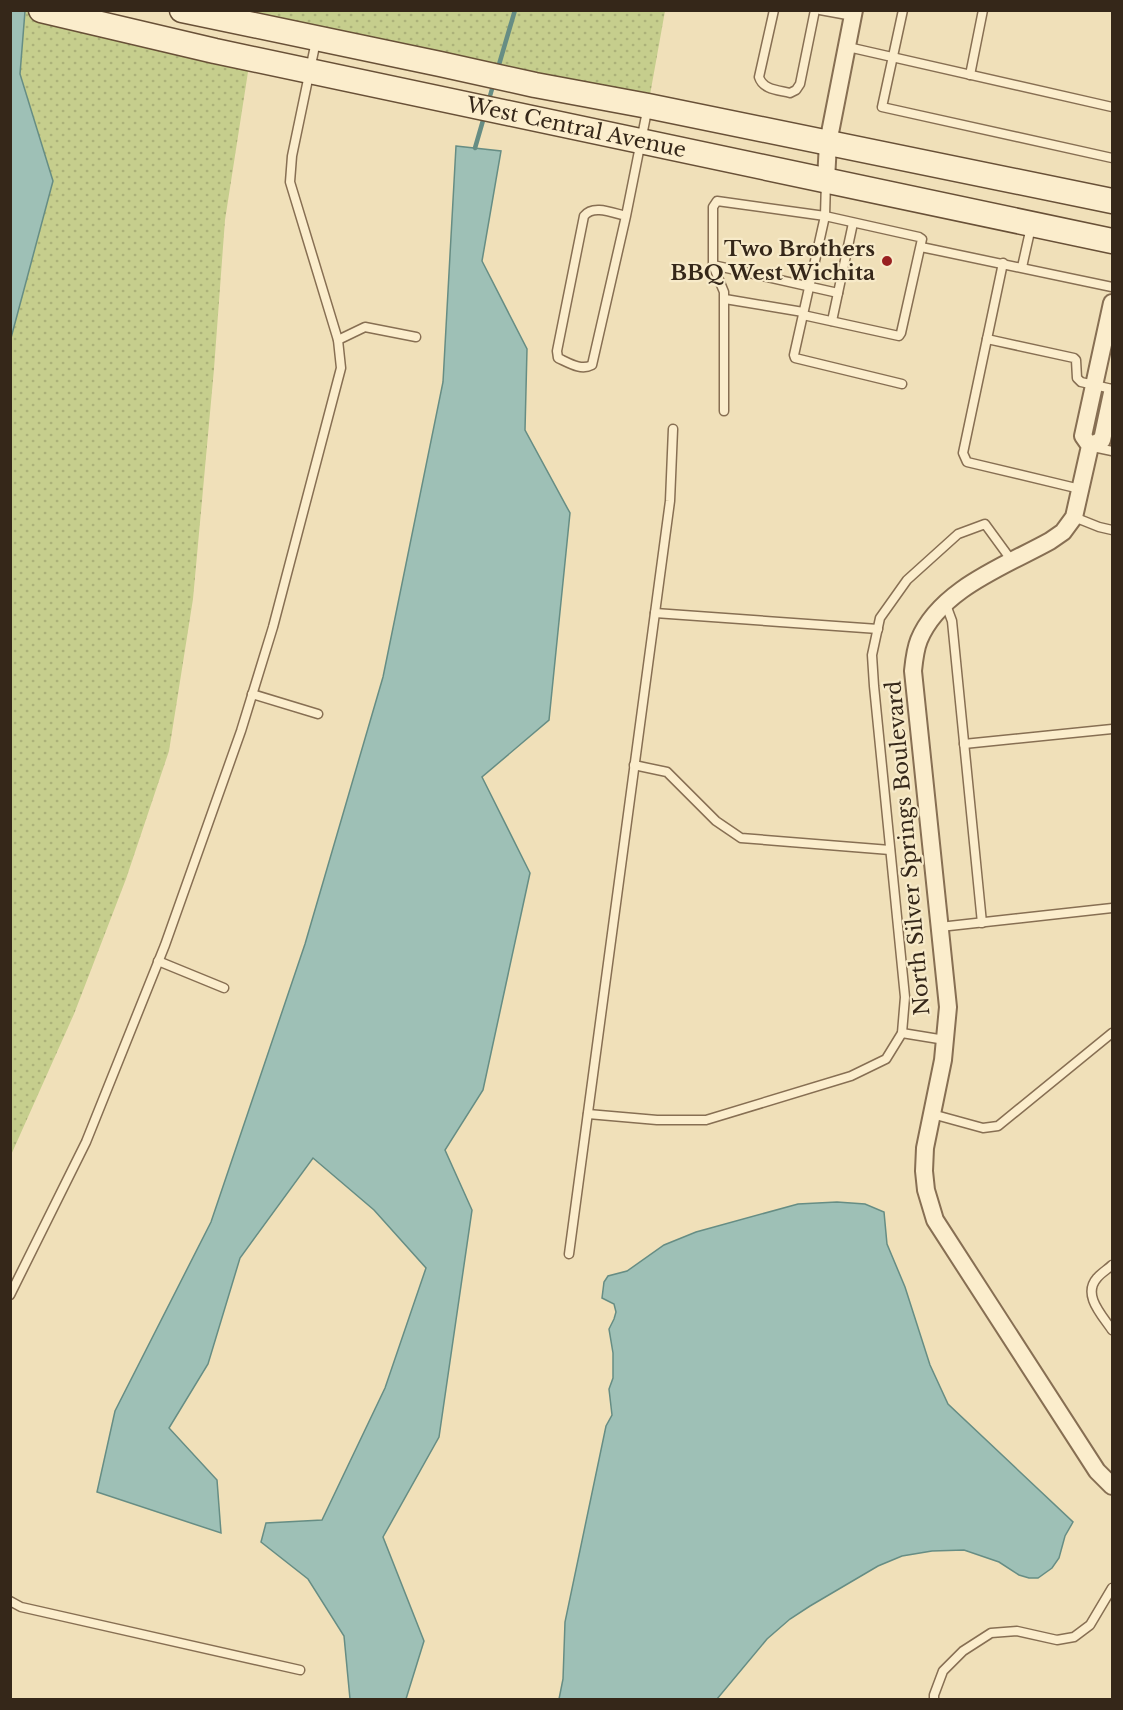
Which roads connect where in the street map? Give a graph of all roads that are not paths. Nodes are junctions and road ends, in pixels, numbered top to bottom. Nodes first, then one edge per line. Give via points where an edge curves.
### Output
1 (40, 10) edge
2 (182, 10) edge
3 (774, 10) edge
4 (815, 10) edge
5 (820, 10) edge
6 (903, 10) edge
7 (984, 10) edge
8 (854, 13) edge
9 (316, 38) junction
10 (848, 47) junction
11 (893, 57) junction
12 (310, 71) junction
13 (970, 75) junction
14 (648, 106) junction
15 (1113, 107) edge
16 (641, 141) junction
17 (828, 143) junction
18 (1113, 158) edge
19 (826, 180) junction
20 (1113, 201) edge
21 (626, 216) junction
22 (825, 216) junction
23 (853, 223) junction
24 (1031, 223) junction
25 (1113, 241) edge
26 (921, 247) junction
27 (1004, 263) junction
28 (713, 265) junction
29 (1022, 267) junction
30 (809, 286) junction
31 (1113, 286) edge
32 (838, 293) junction
33 (724, 298) junction
34 (1113, 303) edge
35 (803, 314) junction
36 (832, 321) junction
37 (416, 337) dead end
38 (987, 339) junction
39 (338, 340) junction
40 (902, 384) dead end
41 (1094, 385) junction
42 (1113, 391) edge
43 (724, 411) dead end
44 (673, 429) dead end
45 (1090, 446) junction
46 (1113, 451) edge
47 (1080, 489) junction
48 (1074, 517) junction
49 (1113, 530) edge
50 (1012, 562) junction
51 (945, 602) junction
52 (655, 613) junction
53 (878, 629) junction
54 (252, 694) junction
55 (318, 714) dead end
56 (1113, 729) edge
57 (964, 744) junction
58 (634, 765) junction
59 (890, 850) junction
60 (1113, 908) edge
61 (982, 923) junction
62 (940, 927) junction
63 (158, 961) junction
64 (224, 988) dead end
65 (902, 1033) junction
66 (1113, 1033) edge
67 (946, 1040) junction
68 (588, 1114) junction
69 (932, 1114) junction
70 (569, 1254) dead end
71 (1113, 1265) edge
72 (10, 1295) edge
73 (1113, 1330) edge
74 (1113, 1486) edge
75 (1113, 1588) edge
76 (10, 1601) edge
77 (300, 1670) dead end
78 (934, 1700) edge

1 - 12 main road, West Central Avenue
2 - 9 main road, West Central Avenue
3 - 4 lane via 759,77 766,87 790,93 800,84
5 - 8 lane
6 - 11 lane
7 - 13 lane
8 - 10 street
9 - 12 lane
9 - 14 main road, West Central Avenue
10 - 11 lane
10 - 17 street
11 - 13 lane
11 - 18 lane via 882,108
12 - 16 main road, West Central Avenue
12 - 39 lane via 290,182
13 - 15 lane
14 - 16 lane
14 - 17 main road, West Central Avenue
16 - 19 main road, West Central Avenue
16 - 21 lane
17 - 19 street
17 - 20 main road, West Central Avenue
19 - 22 lane
19 - 24 main road, West Central Avenue
21 - 21 lane via 592,365 574,365 558,358 557,351 584,216 594,209
22 - 23 lane
22 - 28 lane via 717,201 713,207
22 - 30 lane
23 - 26 lane via 919,237
23 - 32 lane
24 - 25 main road, West Central Avenue
24 - 29 lane
26 - 27 lane
26 - 36 lane via 899,336
27 - 29 lane
27 - 38 lane
28 - 30 lane
28 - 33 lane
29 - 31 lane
30 - 32 lane
30 - 35 lane
32 - 36 lane
33 - 35 lane
33 - 43 lane
34 - 41 street
35 - 36 lane
35 - 40 lane via 795,358
37 - 39 lane via 365,327
38 - 41 lane via 1074,358 1077,378
38 - 47 lane via 963,453 965,460
39 - 54 lane via 341,368
41 - 42 lane
41 - 45 street via 1083,436
42 - 45 street via 1102,440
44 - 52 lane via 669,501
45 - 46 lane
45 - 47 street
47 - 48 street
48 - 49 lane
48 - 50 street, North Silver Springs Boulevard via 1050,542
50 - 51 street, North Silver Springs Boulevard
50 - 53 lane via 985,524 958,534 907,580 880,618
51 - 57 lane via 952,621
51 - 62 street, North Silver Springs Boulevard via 919,640 913,672
52 - 53 lane
52 - 58 lane
53 - 59 lane via 872,655
54 - 55 lane
54 - 63 lane
56 - 57 lane
57 - 61 lane
58 - 59 lane via 667,772 716,821 741,838
58 - 68 lane
59 - 65 lane via 904,997
60 - 61 lane
61 - 62 lane
62 - 67 street, North Silver Springs Boulevard via 948,1007
63 - 64 lane
63 - 72 lane via 86,1142
65 - 67 lane
65 - 68 lane via 886,1059 851,1076 706,1120
66 - 69 lane via 998,1126 983,1128
67 - 69 street, North Silver Springs Boulevard
68 - 70 lane
69 - 74 street, North Silver Springs Boulevard via 924,1171 935,1220 1097,1471
71 - 73 lane via 1091,1288 1093,1301
75 - 78 lane via 1090,1625 1074,1638 1057,1640 1017,1631 991,1633 963,1651 943,1671
76 - 77 lane via 21,1607

